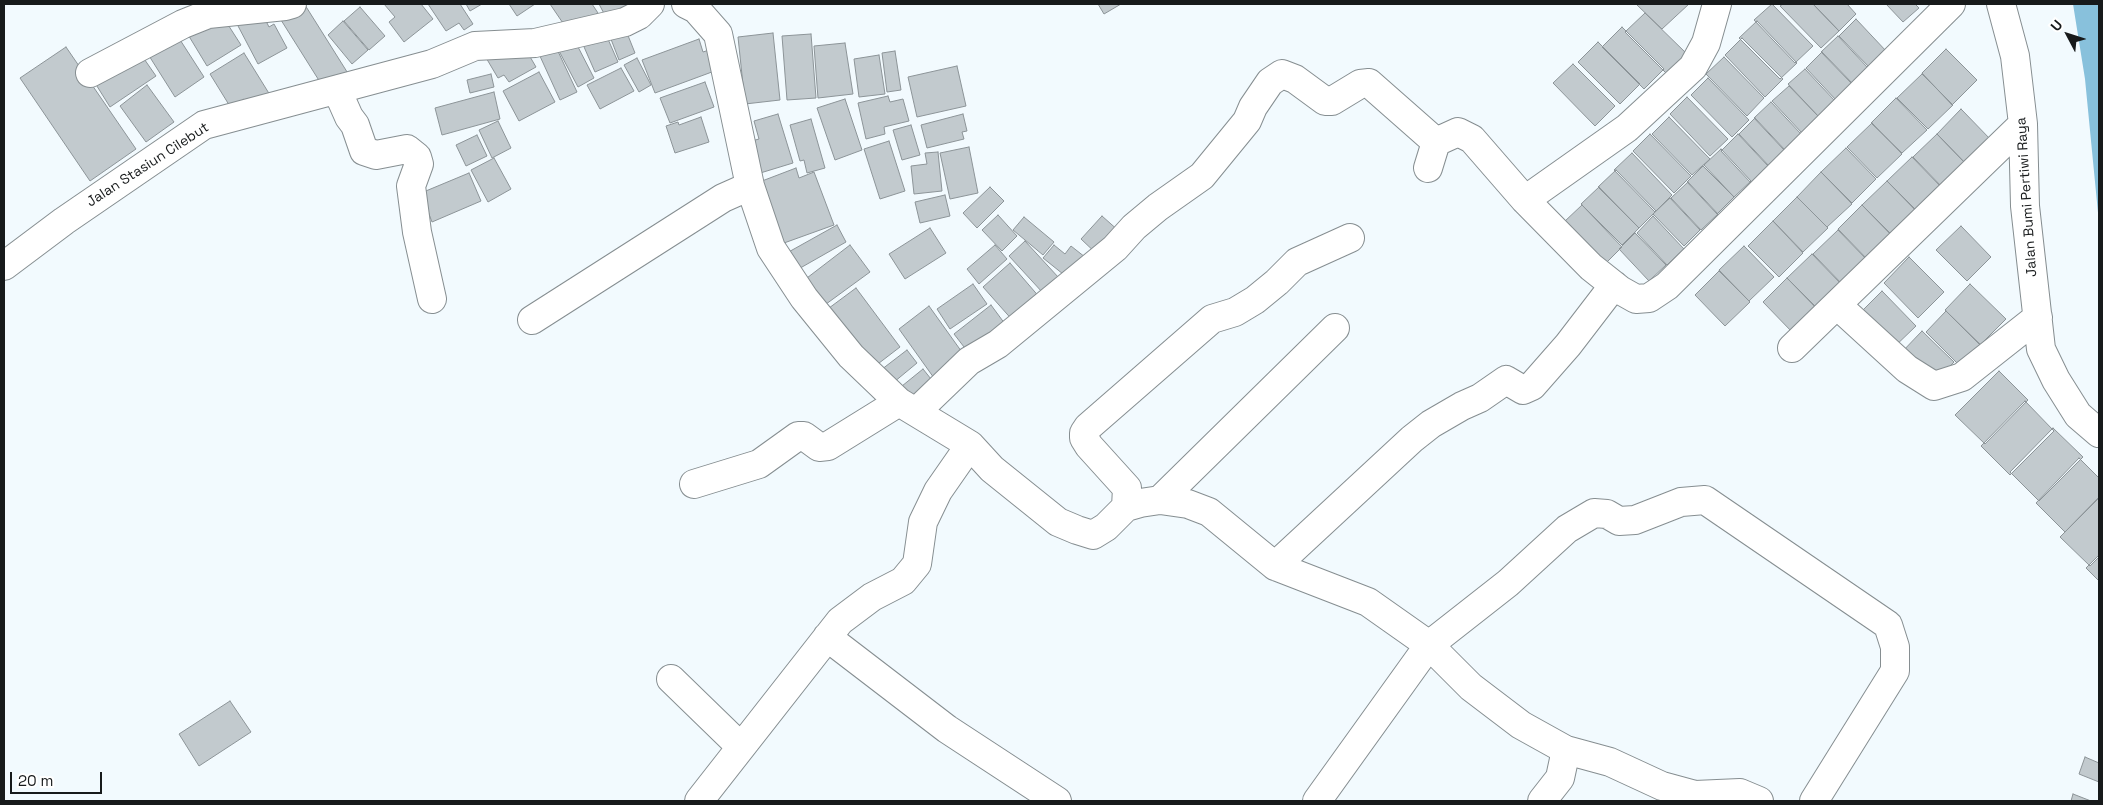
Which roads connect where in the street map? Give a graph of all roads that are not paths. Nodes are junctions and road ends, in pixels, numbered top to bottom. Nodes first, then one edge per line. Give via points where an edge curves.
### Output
1 (650, 4) edge
2 (686, 4) edge
3 (1717, 4) edge
4 (1951, 4) edge
5 (2001, 4) edge
6 (289, 5) edge
7 (90, 73) dead end
8 (337, 90) junction
9 (2023, 124) junction
10 (1436, 142) junction
11 (1428, 168) dead end
12 (750, 186) junction
13 (1525, 200) junction
14 (1350, 238) dead end
15 (4, 266) edge
16 (1614, 285) junction
17 (432, 299) dead end
18 (1837, 305) junction
19 (2038, 317) junction
20 (532, 320) dead end
21 (1335, 328) dead end
22 (1792, 348) dead end
23 (908, 406) junction
24 (2099, 433) edge
25 (970, 445) junction
26 (694, 484) dead end
27 (1160, 500) junction
28 (1126, 507) junction
29 (1275, 566) junction
30 (827, 637) junction
31 (1430, 646) junction
32 (671, 679) dead end
33 (741, 747) junction
34 (1566, 750) junction
35 (699, 801) edge
36 (1056, 801) edge
37 (1316, 801) edge
38 (1542, 801) edge
39 (1759, 801) edge
40 (1814, 801) edge

1 - 8 street, Jalan Stasiun Cilebut via 625,22 535,43 475,46 432,64
2 - 12 street via 696,9 718,34
3 - 13 street via 1706,43 1693,67 1627,128
4 - 16 street via 1667,286 1649,298 1636,299
5 - 9 street, Jalan Bumi Pertiwi Raya via 2015,56
6 - 7 street via 208,14
8 - 15 street, Jalan Stasiun Cilebut via 204,125
8 - 17 street via 356,125 364,151 376,155 407,149 417,157 419,164 411,186 417,232
9 - 18 street
9 - 19 street, Jalan Bumi Pertiwi Raya via 2025,206
10 - 11 street
10 - 13 street via 1458,132 1472,139
10 - 23 street via 1369,83 1360,84 1332,101 1325,101 1295,79 1282,74 1270,82 1247,121 1202,176 1158,207 1115,248 998,344
12 - 20 street via 723,198
12 - 23 street via 771,248 785,272 852,356
13 - 16 street
14 - 28 street via 1297,262 1254,300 1235,312 1212,319 1088,427 1084,438 1089,446 1127,488
16 - 29 street via 1532,386 1523,390 1506,380 1431,424
18 - 19 street via 1907,369 1934,386 1962,377
18 - 22 street
19 - 24 street, Jalan Bumi Pertiwi Raya via 2041,350 2056,380 2078,415
21 - 27 street
23 - 25 street
23 - 26 street via 828,446 819,447 804,436 798,436 759,464
25 - 28 street via 992,469 1058,522 1077,530 1093,535
25 - 30 street via 938,491 923,522 917,564 903,581 872,597 840,621
27 - 28 street
27 - 29 street via 1188,504 1208,512
29 - 31 street via 1368,602
30 - 33 street
30 - 36 street via 947,729
31 - 34 street via 1471,687 1521,726
31 - 37 street
31 - 40 street via 1508,583 1567,529 1594,513 1607,514 1619,521 1635,520 1681,502 1705,500 1888,625 1895,647 1894,671
32 - 33 street
33 - 35 street
34 - 38 street via 1560,778
34 - 39 street via 1610,762 1662,786 1695,795 1740,792

